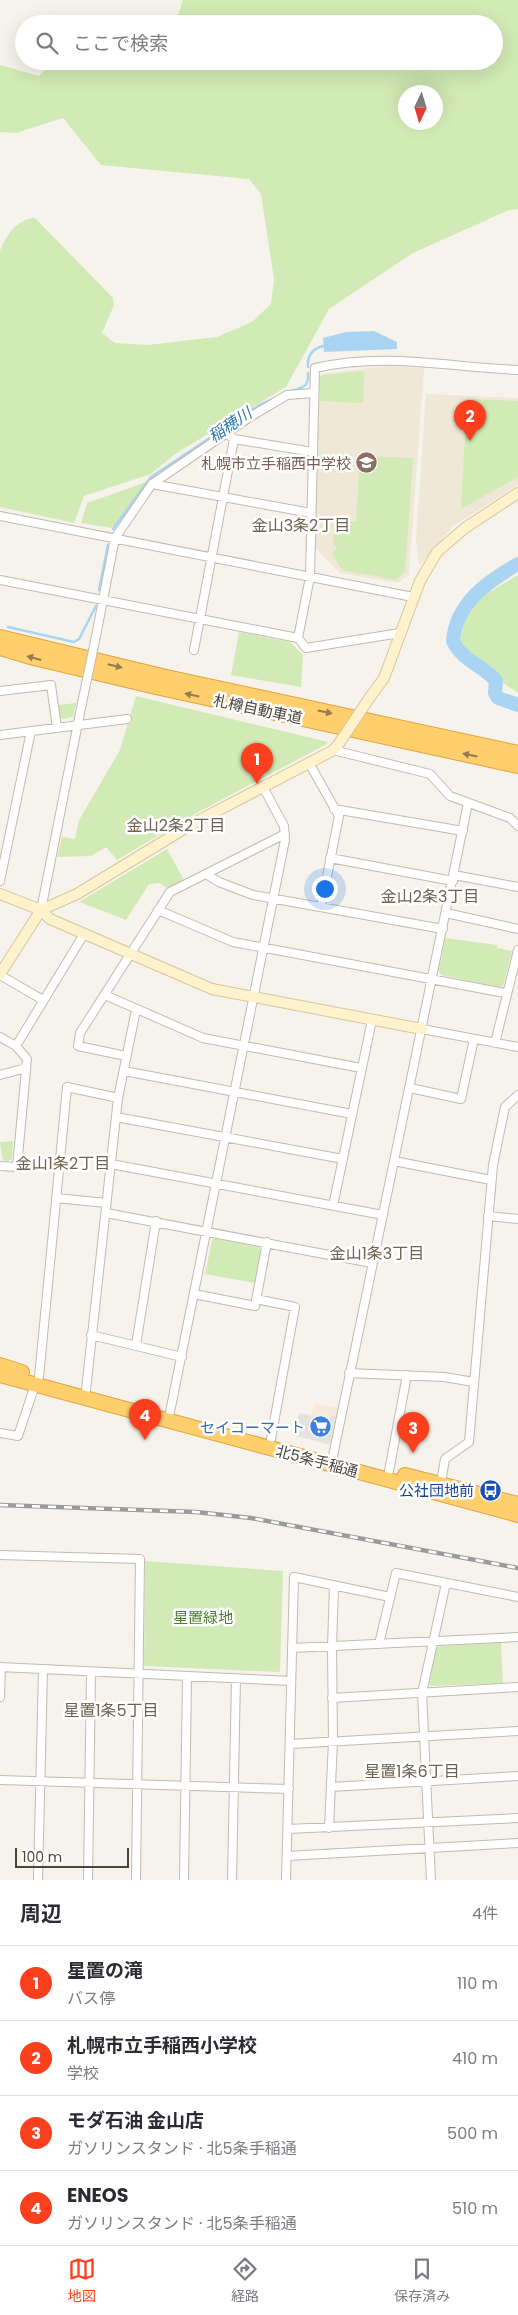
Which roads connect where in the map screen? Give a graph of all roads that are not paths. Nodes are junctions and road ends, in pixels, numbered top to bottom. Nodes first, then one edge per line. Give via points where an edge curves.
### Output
1 (518, 370) edge
2 (314, 393) junction
3 (226, 433) junction
4 (234, 438) junction
5 (313, 452) junction
6 (152, 484) junction
7 (518, 493) edge
8 (224, 497) junction
9 (311, 513) junction
10 (0, 516) edge
11 (115, 538) junction
12 (212, 558) junction
13 (310, 577) junction
14 (0, 580) edge
15 (413, 597) junction
16 (102, 600) junction
17 (200, 619) junction
18 (400, 632) junction
19 (0, 637) edge
20 (298, 638) junction
21 (0, 648) edge
22 (194, 650) dead end
23 (0, 691) edge
24 (127, 719) dead end
25 (78, 726) junction
26 (57, 728) junction
27 (31, 731) junction
28 (0, 735) edge
29 (336, 748) junction
30 (518, 753) edge
31 (309, 763) junction
32 (518, 766) edge
33 (264, 786) junction
34 (468, 803) junction
35 (334, 809) junction
36 (518, 826) edge
37 (463, 831) junction
38 (285, 834) junction
39 (330, 858) junction
40 (206, 874) junction
41 (453, 878) junction
42 (0, 882) edge
43 (518, 887) edge
44 (0, 894) edge
45 (273, 898) junction
46 (321, 906) junction
47 (41, 910) junction
48 (158, 910) junction
49 (446, 913) junction
50 (518, 929) edge
51 (443, 930) junction
52 (84, 934) junction
53 (264, 947) junction
54 (518, 950) edge
55 (130, 954) junction
56 (0, 975) edge
57 (432, 978) junction
58 (506, 993) junction
59 (105, 995) junction
60 (254, 998) junction
61 (43, 1000) junction
62 (136, 1010) junction
63 (372, 1020) junction
64 (422, 1029) junction
65 (0, 1037) edge
66 (474, 1039) junction
67 (495, 1042) junction
68 (16, 1046) junction
69 (244, 1046) junction
70 (518, 1047) edge
71 (126, 1056) junction
72 (26, 1068) junction
73 (361, 1068) junction
74 (124, 1071) junction
75 (0, 1074) edge
76 (410, 1088) junction
77 (235, 1091) junction
78 (518, 1095) edge
79 (118, 1098) junction
80 (352, 1114) junction
81 (116, 1117) junction
82 (226, 1138) junction
83 (343, 1159) junction
84 (394, 1161) junction
85 (111, 1164) junction
86 (0, 1166) edge
87 (491, 1180) junction
88 (217, 1184) junction
89 (56, 1198) junction
90 (106, 1203) junction
91 (333, 1206) junction
92 (106, 1213) junction
93 (383, 1215) junction
94 (488, 1216) junction
95 (518, 1219) edge
96 (156, 1221) junction
97 (207, 1231) junction
98 (267, 1242) junction
99 (372, 1263) junction
100 (194, 1294) junction
101 (256, 1298) junction
102 (91, 1335) junction
103 (136, 1345) junction
104 (182, 1357) junction
105 (0, 1365) edge
106 (349, 1373) junction
107 (407, 1375) junction
108 (0, 1376) edge
109 (37, 1381) junction
110 (474, 1382) junction
111 (86, 1390) junction
112 (170, 1412) junction
113 (0, 1433) edge
114 (270, 1439) junction
115 (333, 1456) junction
116 (389, 1471) junction
117 (441, 1483) junction
118 (518, 1504) edge
119 (518, 1515) edge
120 (0, 1555) edge
121 (446, 1583) junction
122 (334, 1586) junction
123 (390, 1596) junction
124 (518, 1598) edge
125 (518, 1637) edge
126 (432, 1642) junction
127 (380, 1644) junction
128 (332, 1647) junction
129 (292, 1648) junction
130 (1, 1667) edge
131 (42, 1669) junction
132 (90, 1672) junction
133 (138, 1674) junction
134 (187, 1676) junction
135 (236, 1678) junction
136 (291, 1681) junction
137 (518, 1687) edge
138 (422, 1693) junction
139 (0, 1697) edge
140 (332, 1698) junction
141 (518, 1731) edge
142 (422, 1736) junction
143 (334, 1741) junction
144 (290, 1744) junction
145 (518, 1776) edge
146 (0, 1780) edge
147 (40, 1781) junction
148 (425, 1781) junction
149 (88, 1783) junction
150 (136, 1784) junction
151 (184, 1786) junction
152 (331, 1787) junction
153 (234, 1788) junction
154 (289, 1789) junction
155 (518, 1818) edge
156 (428, 1822) junction
157 (329, 1828) junction
158 (288, 1829) junction
159 (518, 1843) edge
160 (429, 1848) junction
161 (287, 1856) junction
162 (38, 1880) edge
163 (88, 1880) edge
164 (136, 1880) edge
165 (184, 1880) edge
166 (232, 1880) edge
167 (286, 1880) edge
168 (431, 1880) edge

1 - 2 street via 391,359 340,363 315,368
2 - 3 street via 287,395
2 - 5 street
3 - 4 street
3 - 6 street
4 - 5 street
4 - 8 street
5 - 9 street
6 - 8 street
6 - 11 street
7 - 15 street via 464,528 437,552
8 - 9 street
8 - 12 street
9 - 13 street
10 - 11 street
11 - 12 street
11 - 16 street
12 - 13 street
12 - 17 street
13 - 15 street
13 - 20 street
14 - 16 street
15 - 18 street
16 - 17 street
16 - 25 street, bridge
17 - 20 street
17 - 22 street
18 - 20 street via 306,648
18 - 29 street, bridge via 384,678
19 -> 30 highway, 札樽自動車道 via 162,676
32 -> 21 highway, 札樽自動車道
23 - 26 street via 51,685
24 - 25 street
25 - 26 street
25 - 47 street
26 - 27 street
27 - 28 street
27 - 42 street
29 - 31 street
29 - 34 street via 430,774 450,796
31 - 33 street
31 - 35 street
33 - 38 street
33 - 47 street via 192,824 77,894
34 - 36 street via 510,818
34 - 37 street
35 - 37 street
35 - 39 street via 338,816
37 - 41 street
38 - 40 street
38 - 45 street
39 - 41 street
39 - 46 street
40 - 45 street via 253,895
40 - 48 street via 170,892
41 - 43 street
41 - 49 street
44 - 47 street
45 - 46 street
45 - 53 street
46 - 51 street
47 - 52 street via 50,919
47 - 56 street
48 - 53 street via 233,942
48 - 55 street
49 - 50 street
49 - 51 street
51 - 57 street
52 - 55 street
52 - 61 street
53 - 57 street
53 - 60 street
54 - 58 street
55 - 59 street
55 - 60 street via 212,989
56 - 61 street
57 - 58 street
57 - 64 street
58 - 67 street
59 - 62 street
59 - 71 street via 80,1033 78,1046
60 - 63 street
60 - 69 street
61 - 68 street
62 - 69 street via 203,1038
62 - 71 street
63 - 64 street
63 - 73 street
64 - 66 street
64 - 76 street
65 - 68 street
66 - 67 street
66 - 76 street via 461,1099
67 - 70 street
68 - 72 street via 27,1059
69 - 73 street
69 - 77 street
71 - 74 street
72 - 75 street
72 - 86 street via 17,1167
73 - 80 street
74 - 77 street
74 - 79 street
76 - 84 street
77 - 80 street
77 - 82 street
78 - 87 street via 505,1107
79 - 81 street
79 - 89 street via 67,1087
80 - 83 street
81 - 82 street
81 - 85 street
82 - 83 street
82 - 88 street
83 - 91 street
84 - 87 street
84 - 93 street
85 - 88 street
85 - 90 street
87 - 94 street
88 - 91 street
88 - 97 street
89 - 90 street
89 - 109 street
90 - 92 street
91 - 93 street
92 - 96 street
92 - 102 street
93 - 99 street
94 - 95 street
94 - 110 street
96 - 97 street
96 - 103 street
97 - 98 street
97 - 100 street
98 - 99 street
98 - 101 street
99 - 106 street
100 - 101 street via 255,1306
100 - 104 street
101 - 114 street via 295,1307
102 - 103 street
102 - 111 street
103 - 104 street
104 - 112 street
105 - 109 highway, 北5条手稲通
106 - 107 street
106 - 115 street
107 - 110 street
107 - 116 street
108 - 109 highway, 北5条手稲通
109 - 111 highway, 北5条手稲通
109 - 113 street via 18,1436
109 - 119 highway, 北5条手稲通
110 - 117 street via 469,1442 445,1459
111 - 112 highway, 北5条手稲通
112 - 114 highway, 北5条手稲通
114 - 115 highway, 北5条手稲通
115 - 116 highway, 北5条手稲通
116 - 117 highway, 北5条手稲通
117 - 118 highway, 北5条手稲通
120 - 133 street via 140,1558
121 - 123 street via 396,1573
121 - 124 street
121 - 126 street
122 - 123 street
122 - 128 street
122 - 129 street via 294,1577
123 - 127 street
125 - 126 street
126 - 127 street
126 - 138 street
127 - 128 street
128 - 129 street
128 - 140 street
129 - 136 street
130 - 131 street
130 - 139 street
131 - 132 street
131 - 147 street
132 - 133 street
132 - 149 street
133 - 134 street
133 - 150 street
134 - 135 street
134 - 151 street
135 - 136 street
135 - 153 street
136 - 144 street
137 - 138 street
138 - 140 street
138 - 142 street
140 - 143 street
141 - 142 street
142 - 143 street
142 - 148 street
143 - 144 street
143 - 152 street
144 - 154 street
145 - 148 street
146 - 147 street
147 - 149 street
147 - 162 street
148 - 152 street
148 - 156 street
149 - 150 street
149 - 163 street
150 - 151 street
150 - 164 street
151 - 153 street
151 - 165 street
152 - 157 street
153 - 154 street
153 - 166 street
154 - 158 street
155 - 156 street
156 - 157 street
156 - 160 street
157 - 158 street
158 - 161 street
159 - 160 street
160 - 161 street
160 - 168 street
161 - 167 street

